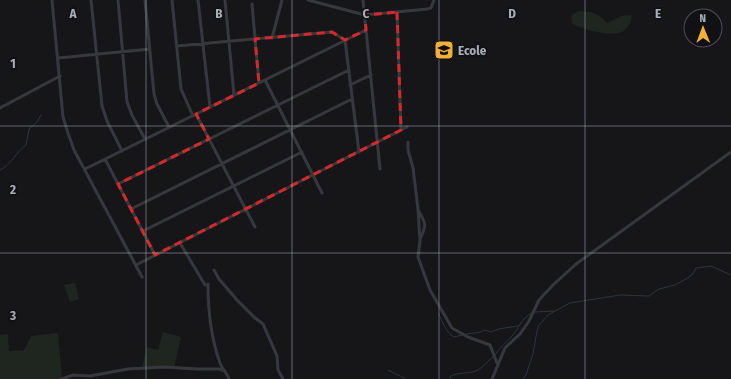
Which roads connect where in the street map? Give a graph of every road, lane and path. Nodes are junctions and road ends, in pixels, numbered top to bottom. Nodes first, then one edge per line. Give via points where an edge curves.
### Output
1 (52, 0) edge
2 (91, 0) edge
3 (118, 0) edge
4 (145, 0) edge
5 (172, 0) edge
6 (198, 0) edge
7 (224, 0) edge
8 (282, 0) edge
9 (308, 0) edge
10 (363, 0) edge
11 (434, 0) edge
12 (252, 4) dead end
13 (397, 12) junction
14 (365, 14) junction
15 (366, 30) junction
16 (272, 38) junction
17 (255, 39) junction
18 (345, 40) junction
19 (229, 42) junction
20 (203, 44) junction
21 (177, 46) junction
22 (150, 49) junction
23 (123, 52) junction
24 (96, 54) junction
25 (58, 58) junction
26 (349, 70) junction
27 (60, 76) junction
28 (371, 76) junction
29 (265, 80) junction
30 (259, 83) junction
31 (350, 85) junction
32 (234, 95) junction
33 (352, 98) junction
34 (278, 105) junction
35 (210, 107) junction
36 (0, 108) edge
37 (196, 114) junction
38 (192, 116) junction
39 (407, 127) dead end
40 (169, 128) junction
41 (290, 130) junction
42 (401, 130) junction
43 (145, 139) junction
44 (209, 139) junction
45 (377, 142) junction
46 (408, 142) dead end
47 (731, 150) edge
48 (122, 151) junction
49 (302, 152) junction
50 (359, 152) junction
51 (105, 159) junction
52 (222, 164) junction
53 (85, 169) junction
54 (380, 169) dead end
55 (313, 175) junction
56 (118, 184) junction
57 (234, 186) junction
58 (322, 193) dead end
59 (131, 209) junction
60 (246, 209) junction
61 (418, 209) junction
62 (255, 227) dead end
63 (143, 231) junction
64 (420, 241) junction
65 (180, 243) junction
66 (156, 255) junction
67 (136, 265) junction
68 (214, 270) dead end
69 (142, 277) dead end
70 (497, 363) junction
71 (225, 371) junction
72 (62, 379) edge
73 (229, 379) edge
74 (283, 379) edge
75 (492, 379) edge

1 - 25 street
2 - 24 street
3 - 23 street
4 - 22 street
5 - 21 street
6 - 20 street
7 - 19 street
8 - 16 street
9 - 14 street
10 - 14 street
11 - 13 street via 431,8
12 - 17 street
13 - 14 street
13 - 42 street
14 - 15 street
15 - 18 street
15 - 28 street
16 - 17 street
16 - 18 street via 332,32
17 - 19 street
17 - 30 street
18 - 26 street
18 - 29 street
19 - 20 street
19 - 32 street
20 - 21 street
20 - 35 street
21 - 38 street via 181,89
22 - 23 street
22 - 40 street via 154,94
23 - 24 street
23 - 43 street via 127,102
24 - 25 street
24 - 48 street via 102,106
25 - 27 street
26 - 31 street
26 - 34 street
27 - 36 street
27 - 53 street via 63,116 74,150
28 - 31 street
28 - 45 street
29 - 30 street
29 - 34 street
30 - 32 street
31 - 33 street
32 - 35 street
33 - 41 street
33 - 50 street
34 - 41 street
34 - 44 street
35 - 37 street
37 - 38 street
37 - 44 street
38 - 40 street
39 - 42 street
40 - 43 street
41 - 49 street
41 - 52 street
42 - 45 street
43 - 48 street
44 - 52 street
44 - 56 street
45 - 50 street
45 - 54 street
46 - 61 street
47 - 70 street via 576,264 539,300 529,321 505,348
48 - 51 street
49 - 55 street
49 - 57 street
50 - 55 street
51 - 53 street
51 - 56 street
52 - 57 street
52 - 59 street
53 - 67 street
55 - 58 street
55 - 60 street
56 - 59 street
57 - 60 street
57 - 63 street
59 - 63 street
60 - 62 street
60 - 65 street
61 - 64 street
61 - 64 street via 426,227
63 - 66 street
64 - 70 street via 418,257 430,290 447,321 458,332 490,345
65 - 66 street
65 - 71 street via 206,284 212,335 220,365
66 - 67 street
67 - 69 street
68 - 74 street via 237,300 263,324 277,356 278,370
70 - 75 street
71 - 72 street via 164,367 128,369 90,376 73,375
71 - 73 street

